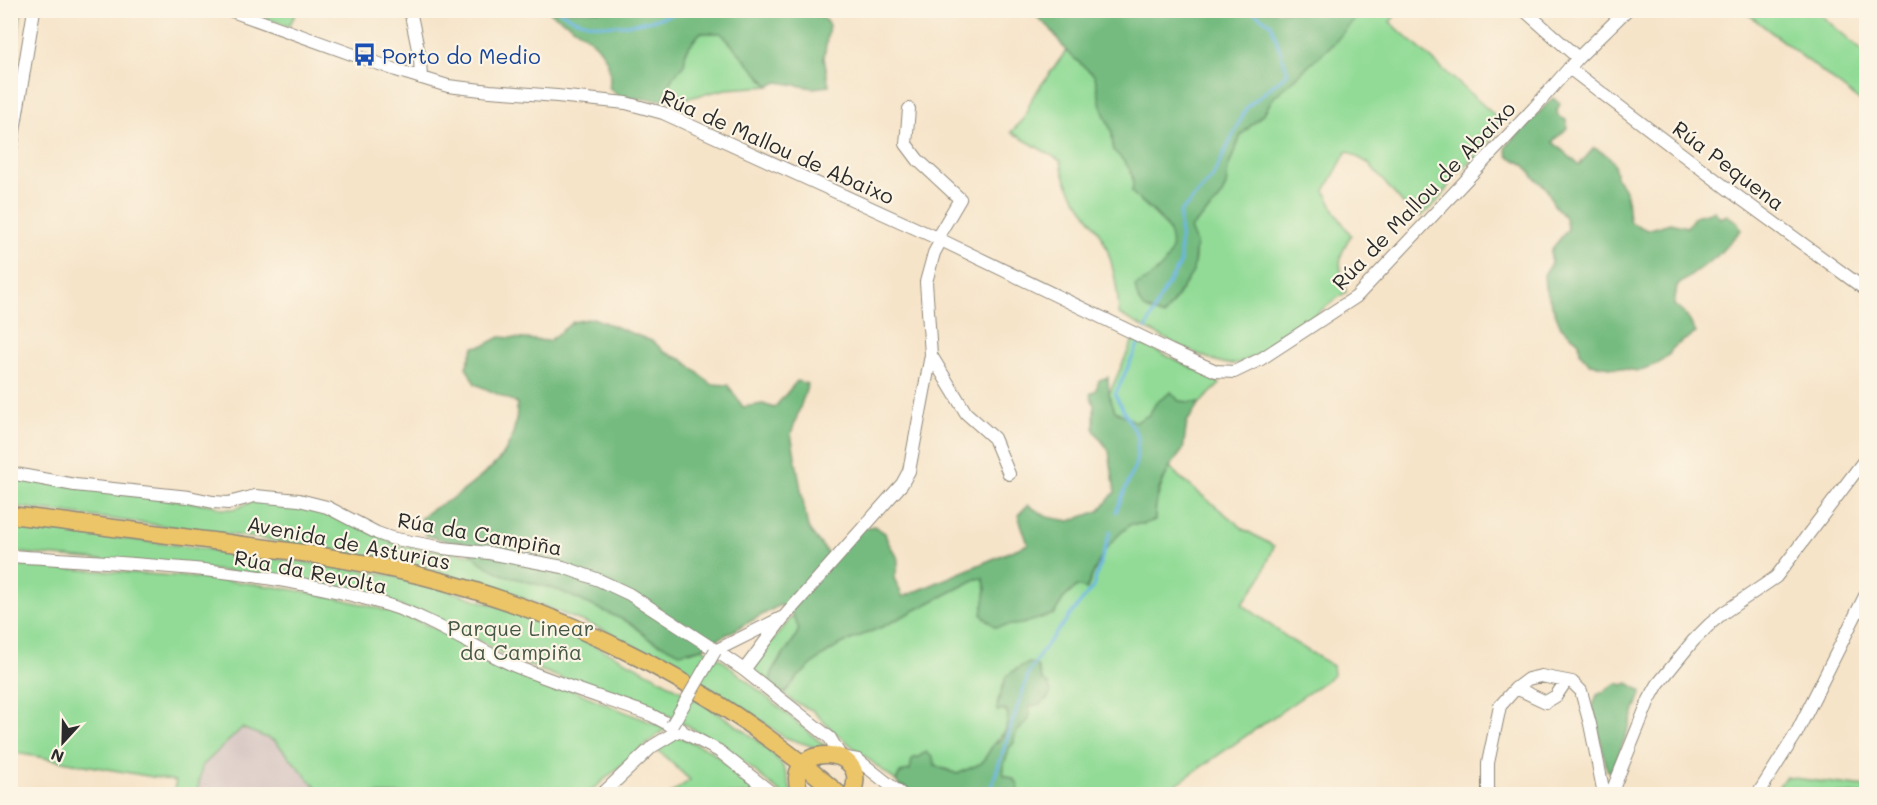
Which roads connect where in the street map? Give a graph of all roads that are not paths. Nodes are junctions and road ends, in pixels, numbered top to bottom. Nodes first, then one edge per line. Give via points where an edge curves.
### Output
1 (34, 10) edge
2 (229, 10) edge
3 (410, 10) edge
4 (1524, 10) edge
5 (1628, 10) edge
6 (1578, 58) junction
7 (1569, 68) junction
8 (421, 78) junction
9 (909, 109) dead end
10 (10, 155) edge
11 (939, 239) junction
12 (1866, 290) edge
13 (931, 355) junction
14 (1866, 458) edge
15 (10, 473) edge
16 (1009, 474) dead end
17 (10, 515) edge
18 (10, 556) edge
19 (1866, 594) edge
20 (783, 618) junction
21 (715, 651) junction
22 (744, 670) junction
23 (1566, 681) junction
24 (1516, 688) junction
25 (676, 727) junction
26 (780, 746) junction
27 (820, 754) junction
28 (841, 757) junction
29 (801, 770) junction
30 (856, 791) edge
31 (602, 795) edge
32 (774, 795) edge
33 (801, 795) edge
34 (839, 795) edge
35 (901, 795) edge
36 (1488, 795) edge
37 (1604, 795) edge
38 (1611, 795) edge
39 (1758, 795) edge

1 - 10 street
2 - 8 street, Rúa de Mallou de Abaixo
3 - 8 street
4 - 6 street
5 - 6 street, Rúa de Mallou de Abaixo
6 - 7 street, Rúa de Mallou de Abaixo
7 - 11 street, Rúa de Mallou de Abaixo via 1356,297 1261,359 1234,372 1216,371 1171,351
7 - 12 street, Rúa Pequena
8 - 11 street, Rúa de Mallou de Abaixo via 448,86 626,104 663,113
9 - 11 street via 906,144 960,199
11 - 13 street via 926,282
13 - 16 street via 966,413 994,438
13 - 20 street via 914,450 902,484
14 - 38 street via 1782,571 1723,612 1658,684
15 - 21 street, Rúa da Campiña via 213,502 268,495 327,507 391,538 563,567 629,594
17 - 26 main road, Avenida de Asturias via 331,558 462,587 536,612 618,647 709,697
18 - 25 street, Rúa da Revolta via 207,571 346,594 390,606 513,665
19 - 39 street via 1796,734
20 - 21 street
20 - 22 street
21 - 22 street, Rúa da Campiña
21 - 25 street, bridge
22 - 28 street, Rúa da Campiña via 830,738
23 - 24 street via 1533,677
23 - 24 street via 1556,696 1546,702
23 - 37 street via 1578,686 1584,697
24 - 36 street via 1500,706 1488,763
25 - 31 street
25 - 32 street, Rúa da Revolta via 719,751
26 - 27 main road
26 - 29 main road
27 - 28 main road
27 - 29 main road
28 - 30 main road via 854,775
28 - 35 street via 858,760
29 - 33 main road
29 - 34 main road

